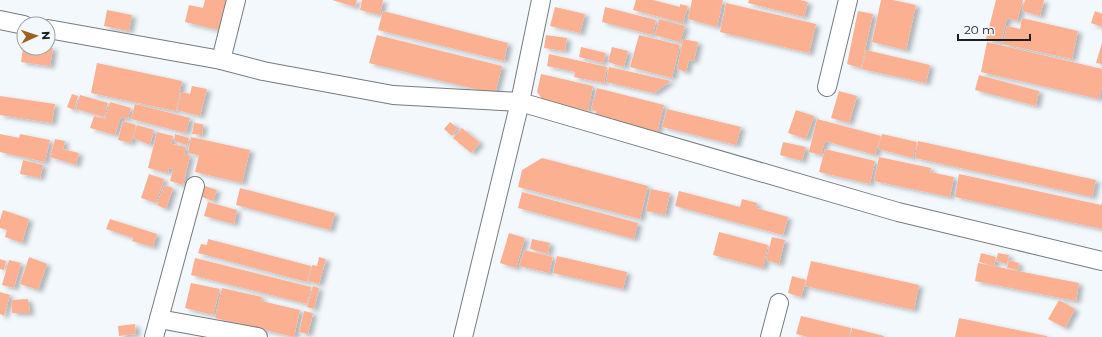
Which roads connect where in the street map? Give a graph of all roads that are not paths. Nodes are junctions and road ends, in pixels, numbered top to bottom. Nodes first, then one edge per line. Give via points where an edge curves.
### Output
1 (236, 0) edge
2 (541, 0) edge
3 (848, 0) edge
4 (0, 20) edge
5 (16, 23) edge
6 (56, 30) edge
7 (221, 60) junction
8 (827, 87) dead end
9 (520, 102) junction
10 (195, 186) dead end
11 (1102, 261) edge
12 (779, 303) dead end
13 (159, 319) junction
14 (154, 337) edge
15 (258, 337) edge
16 (463, 337) edge
17 (770, 337) edge

1 - 7 street
2 - 9 street
3 - 8 street
4 - 5 street
6 - 7 street
7 - 9 street via 278,74 392,95
9 - 11 street via 898,212
9 - 16 street
10 - 13 street
12 - 17 street
13 - 14 street
13 - 15 street

